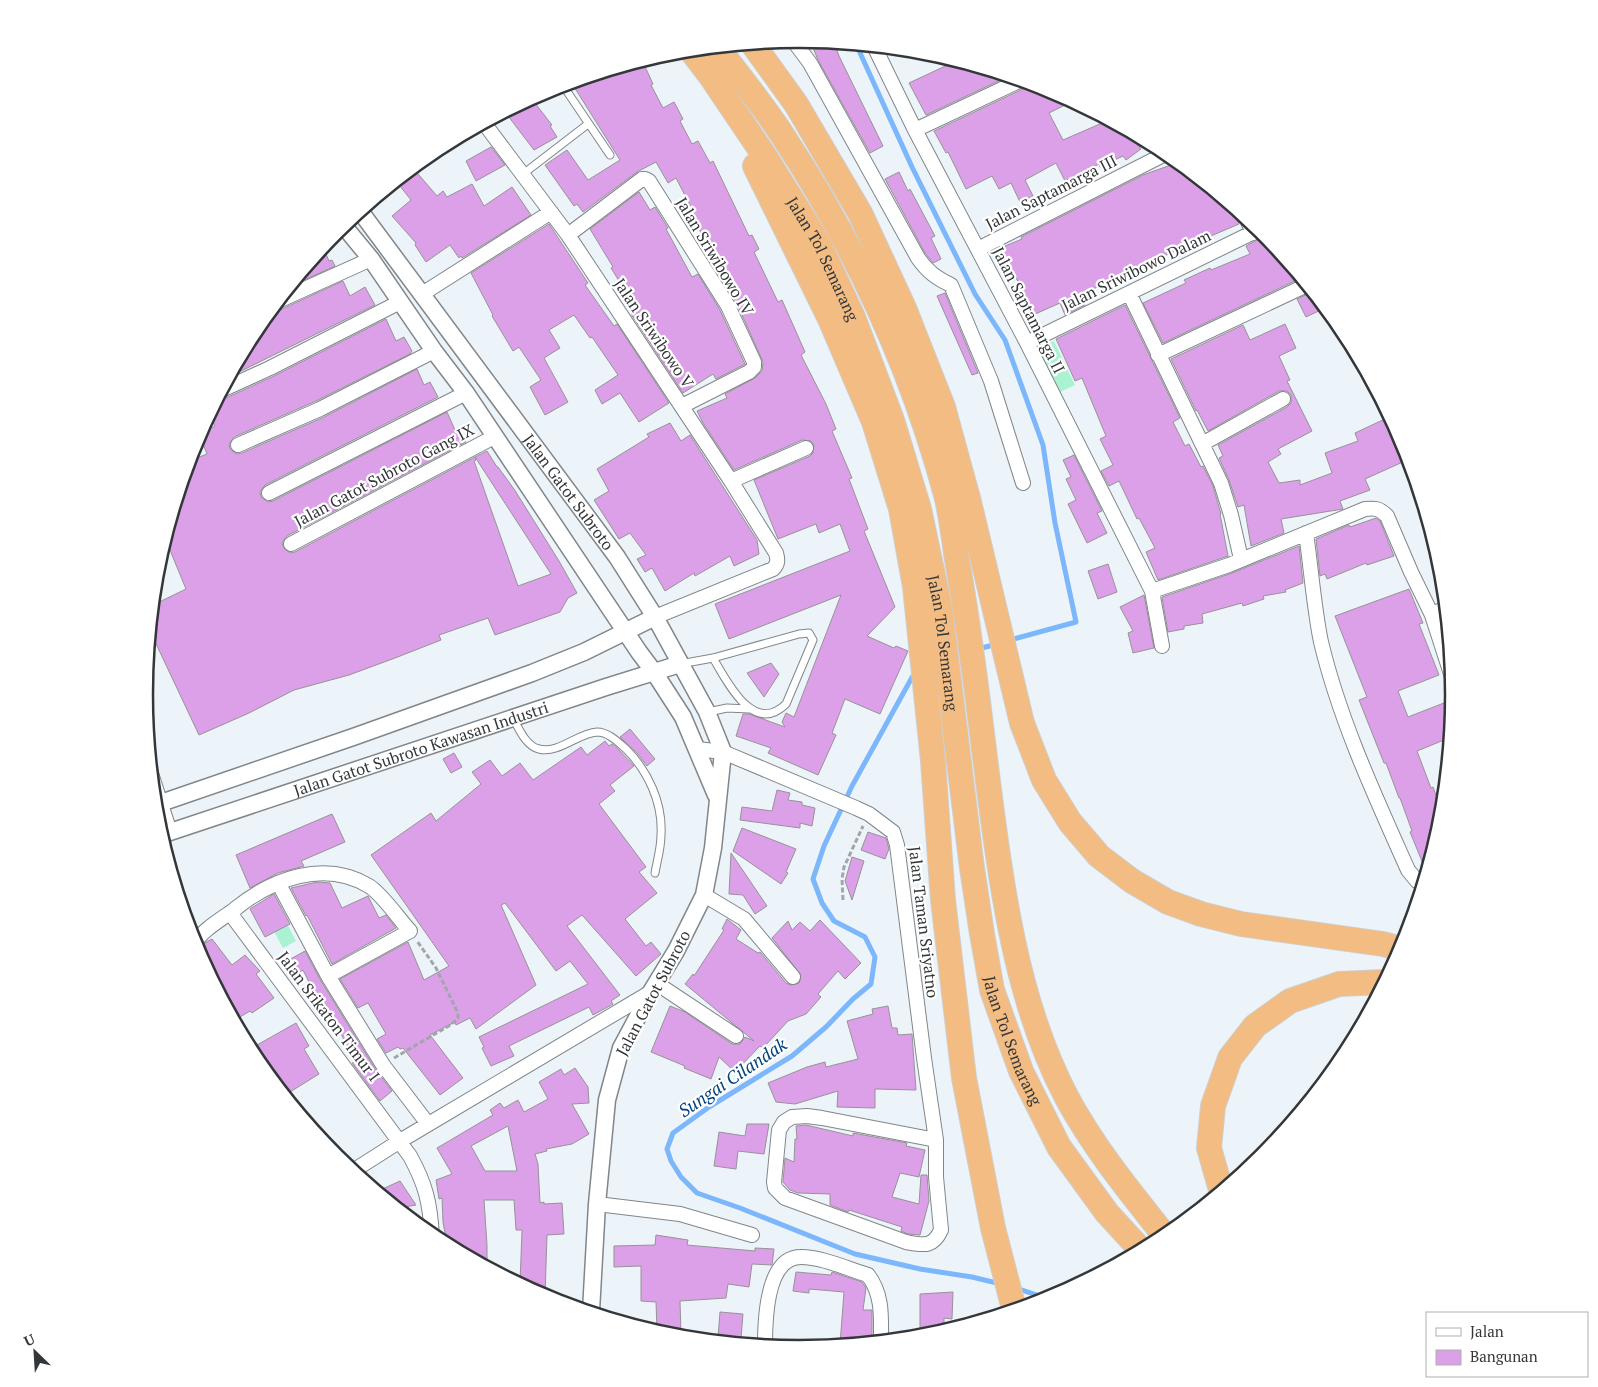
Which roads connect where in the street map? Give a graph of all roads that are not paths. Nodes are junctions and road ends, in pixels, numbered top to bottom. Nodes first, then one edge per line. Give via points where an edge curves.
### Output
1 (798, 48) edge
2 (756, 49) edge
3 (721, 52) edge
4 (877, 52) edge
5 (695, 56) edge
6 (710, 76) junction
7 (1012, 84) edge
8 (567, 91) edge
9 (588, 124) junction
10 (488, 128) edge
11 (915, 130) junction
12 (610, 155) dead end
13 (1159, 157) edge
14 (522, 174) junction
15 (551, 212) junction
16 (364, 216) edge
17 (348, 231) edge
18 (1252, 233) edge
19 (568, 235) junction
20 (978, 249) junction
21 (371, 259) junction
22 (1301, 288) edge
23 (1129, 293) junction
24 (422, 294) junction
25 (290, 296) edge
26 (400, 302) junction
27 (1027, 342) junction
28 (434, 351) junction
29 (1158, 354) junction
30 (232, 385) edge
31 (466, 393) junction
32 (1283, 399) dead end
33 (682, 406) junction
34 (494, 437) junction
35 (1202, 444) junction
36 (238, 445) dead end
37 (806, 448) dead end
38 (732, 481) junction
39 (1023, 483) dead end
40 (269, 493) dead end
41 (1306, 533) junction
42 (291, 544) dead end
43 (1241, 559) junction
44 (1152, 591) junction
45 (1439, 611) edge
46 (1432, 615) junction
47 (655, 617) junction
48 (625, 631) junction
49 (1162, 646) dead end
50 (1444, 652) edge
51 (713, 658) junction
52 (680, 664) junction
53 (654, 672) junction
54 (749, 709) junction
55 (707, 712) junction
56 (512, 718) junction
57 (697, 749) junction
58 (723, 752) junction
59 (717, 797) junction
60 (163, 803) edge
61 (168, 833) edge
62 (655, 873) dead end
63 (1417, 881) edge
64 (282, 890) dead end
65 (704, 895) junction
66 (230, 913) junction
67 (200, 937) edge
68 (1393, 947) edge
69 (328, 976) junction
70 (793, 977) dead end
71 (1376, 982) edge
72 (653, 987) junction
73 (736, 1036) dead end
74 (428, 1124) junction
75 (936, 1140) junction
76 (400, 1141) junction
77 (360, 1167) edge
78 (1219, 1184) edge
79 (597, 1204) junction
80 (431, 1224) edge
81 (1160, 1230) edge
82 (752, 1235) dead end
83 (1136, 1244) edge
84 (1012, 1303) edge
85 (590, 1305) edge
86 (881, 1334) edge
87 (766, 1338) edge

1 - 39 street via 810,63 918,258 937,279 951,285 991,381
2 - 68 highway via 796,104 860,213 904,308 943,407 1022,723 1044,780 1070,822 1099,856 1168,902 1241,924
3 - 81 highway, Jalan Tol Semarang via 782,134 834,221 878,308 919,408 944,489 965,604 989,798 1018,963 1044,1045 1066,1097 1125,1187
4 - 11 street, Jalan Saptamarga II
5 - 6 highway, Jalan Tol Semarang
6 - 83 highway, Jalan Tol Semarang via 818,242 854,317 892,420 919,509 940,608 971,858 992,990 1021,1071 1059,1147 1107,1213
6 - 84 highway via 830,319 874,422 902,508 915,588 934,761 943,900 964,1078 992,1228
7 - 11 street
8 - 9 lane
9 - 12 lane
9 - 14 lane
10 - 14 street, Jalan Sriwibowo V
11 - 20 street, Jalan Saptamarga II
13 - 20 street, Jalan Saptamarga III
14 - 15 street, Jalan Sriwibowo V
15 - 19 street, Jalan Sriwibowo V
15 - 24 street
16 - 24 street, Jalan Gatot Subroto
17 - 21 street, Jalan Gatot Subroto
18 - 23 street, Jalan Sriwibowo Dalam
19 - 33 street, Jalan Sriwibowo V
19 - 33 street, Jalan Sriwibowo IV via 642,179 649,181 728,306 754,362 749,372
20 - 27 street, Jalan Saptamarga II
21 - 25 street
21 - 26 street, Jalan Gatot Subroto
22 - 29 street
23 - 27 street, Jalan Sriwibowo Dalam
23 - 29 street
24 - 47 street, Jalan Gatot Subroto via 617,557
26 - 28 street, Jalan Gatot Subroto
26 - 30 street
27 - 44 street, Jalan Saptamarga II
28 - 31 street, Jalan Gatot Subroto
28 - 36 street via 320,409
29 - 35 street
31 - 34 street, Jalan Gatot Subroto
31 - 40 street
32 - 35 street
33 - 38 street, Jalan Sriwibowo V
34 - 42 street, Jalan Gatot Subroto Gang IX
34 - 48 street, Jalan Gatot Subroto
35 - 43 street via 1226,498
37 - 38 street
38 - 47 street, Jalan Sriwibowo V via 776,553 777,565
41 - 43 street
41 - 46 street via 1365,509 1382,511
41 - 63 street via 1321,640 1333,686 1367,778 1408,870
43 - 44 street
44 - 49 street, Jalan Saptamarga II
45 - 46 street
46 - 50 street
47 - 48 street, Jalan Gatot Subroto Kawasan Industri
47 - 52 street, Jalan Gatot Subroto
48 - 53 street, Jalan Gatot Subroto
48 - 60 street, Jalan Gatot Subroto Kawasan Industri via 584,652 532,672
51 - 52 lane
51 - 54 lane
51 - 54 lane via 799,634 809,633 812,636 786,704 771,712
52 - 53 street, Jalan Gatot Subroto Kawasan Industri
52 - 55 street, Jalan Gatot Subroto
53 - 56 street, Jalan Gatot Subroto Kawasan Industri
53 - 57 street, Jalan Gatot Subroto via 683,717
54 - 55 lane via 727,708
55 - 58 street, Jalan Gatot Subroto
56 - 61 street, Jalan Gatot Subroto Kawasan Industri
56 - 62 lane via 537,749 547,750 595,732 606,733 632,755 650,781 659,810 661,835
57 - 58 street, Jalan Taman Sriyatno
57 - 59 street, Jalan Gatot Subroto
58 - 59 street, Jalan Gatot Subroto
58 - 75 street, Jalan Taman Sriyatno via 869,814 892,832 897,845
59 - 65 street, Jalan Gatot Subroto via 713,848
64 - 69 street, Jalan Srikaton Timur I
65 - 70 street via 744,919
65 - 72 street, Jalan Gatot Subroto
66 - 67 street
66 - 69 street via 246,900 300,874 334,874 370,886 410,931
66 - 76 street, Jalan Srikaton Timur I
69 - 74 street, Jalan Srikaton Timur I via 383,1065
71 - 78 highway via 1339,984 1290,1001 1255,1026 1230,1058 1213,1106 1209,1148
72 - 73 street
72 - 74 street
72 - 79 street, Jalan Gatot Subroto via 621,1048 607,1100
74 - 76 street
75 - 75 street, Jalan Taman Sriyatno via 822,1118 792,1117 779,1130 775,1188 785,1198 906,1242 924,1245 933,1242 941,1230
76 - 77 street
76 - 80 street, Jalan Srikaton Timur I via 425,1189
79 - 82 street via 680,1214
79 - 85 street, Jalan Gatot Subroto
86 - 87 street via 880,1299 868,1275 814,1258 799,1257 780,1270 771,1286 765,1316

